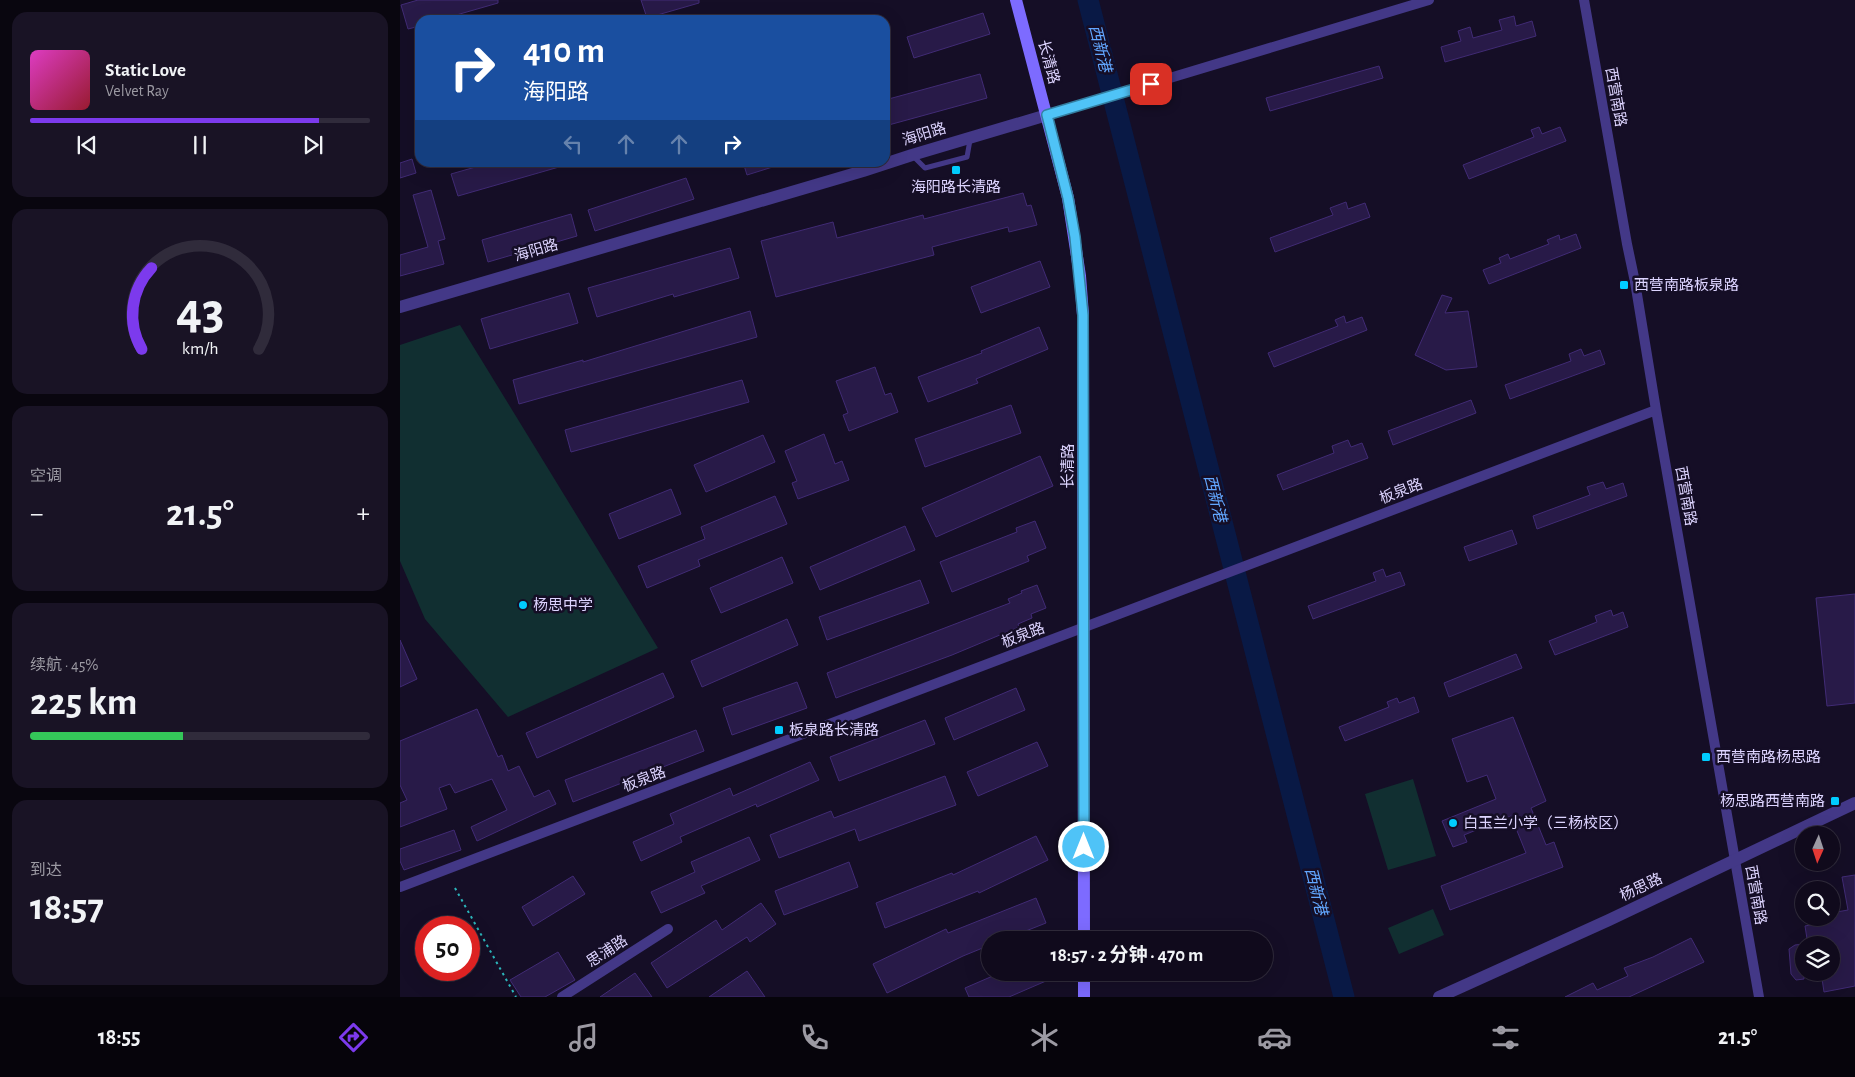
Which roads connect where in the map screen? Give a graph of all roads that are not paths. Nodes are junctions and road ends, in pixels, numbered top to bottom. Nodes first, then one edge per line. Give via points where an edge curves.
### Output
1 (1016, 0) edge
2 (1429, 0) edge
3 (1584, 0) edge
4 (1047, 115) junction
5 (970, 137) junction
6 (912, 155) junction
7 (890, 162) edge
8 (875, 167) edge
9 (400, 307) edge
10 (1656, 410) junction
11 (1084, 628) junction
12 (1855, 803) edge
13 (1735, 860) junction
14 (400, 887) edge
15 (668, 929) dead end
16 (1084, 931) edge
17 (1084, 981) edge
18 (562, 997) edge
19 (1084, 997) edge
20 (1439, 997) edge
21 (1759, 997) edge

1 - 4 main road, 长清路
2 - 4 street, 海阳路
3 - 10 street, 西营南路
4 - 5 street, 海阳路
4 - 11 main road, 长清路 via 1073,227 1083,315
5 - 6 street, 海阳路
5 - 6 lane via 967,157 925,168
6 - 7 street, 海阳路
8 - 9 street, 海阳路
10 - 11 street, 板泉路
10 - 13 street, 西营南路
11 - 14 street, 板泉路
11 - 16 main road, 长清路
12 - 13 street, 杨思路
13 - 20 street, 杨思路
13 - 21 street, 西营南路
15 - 18 street, 思浦路
17 - 19 main road

